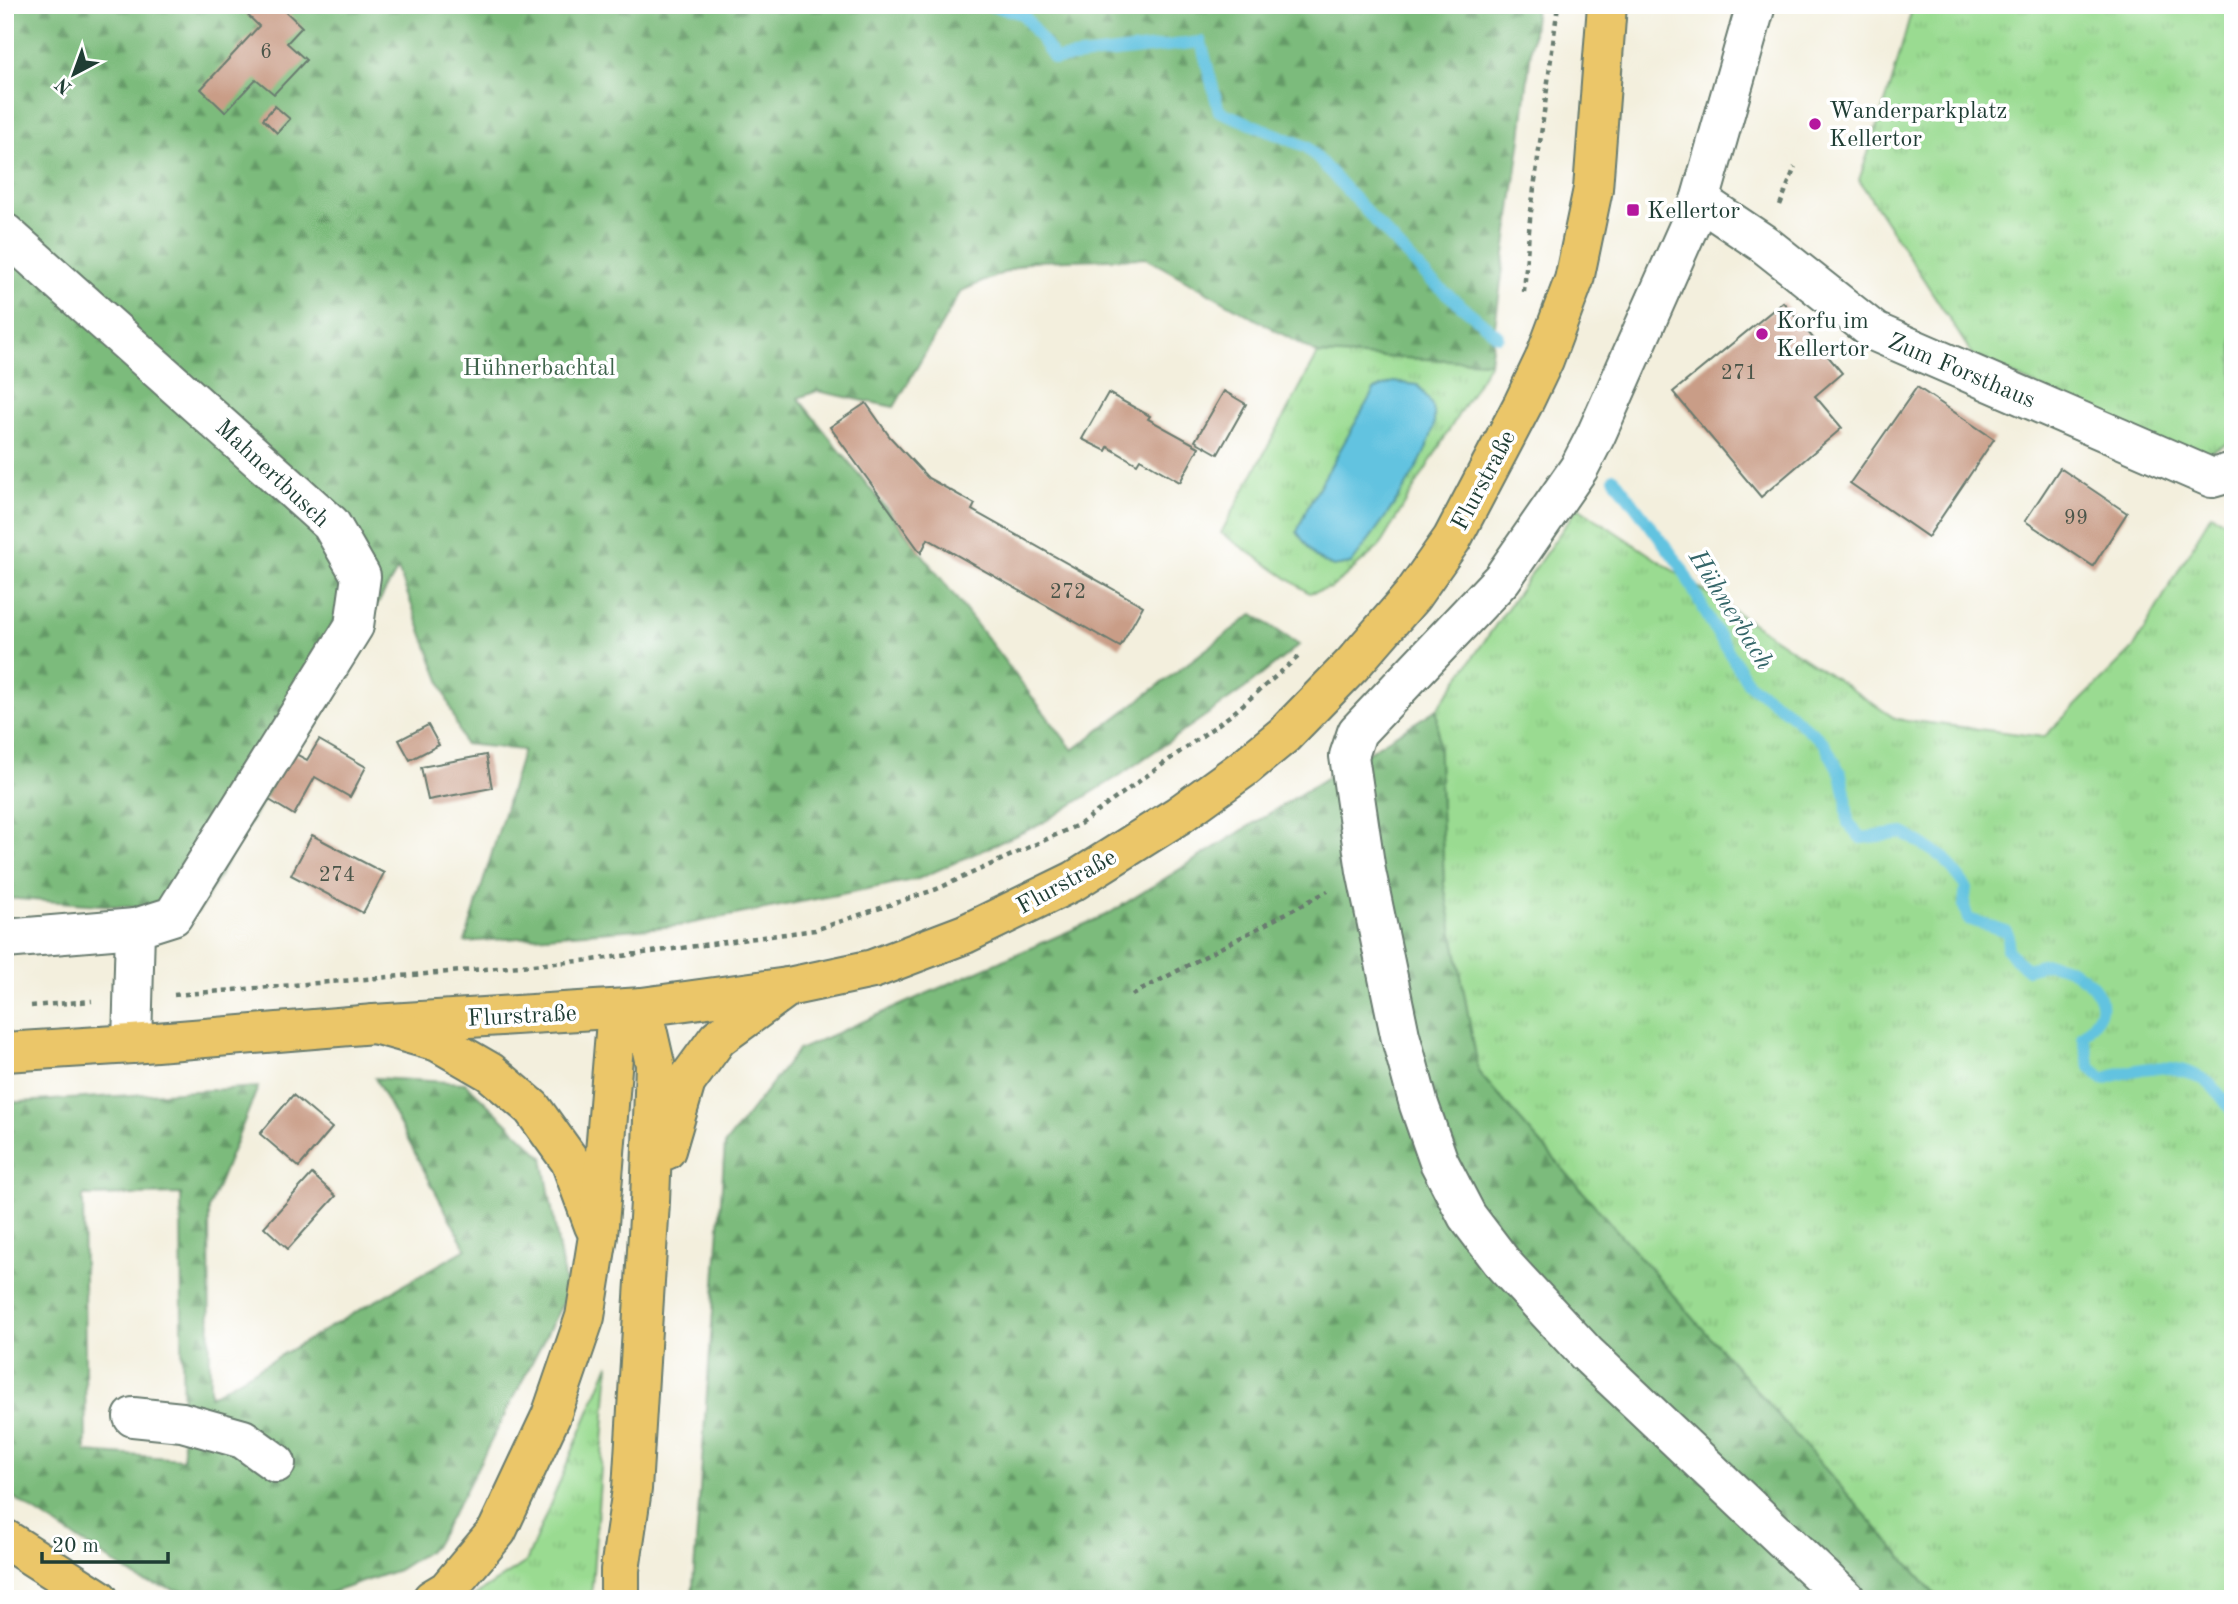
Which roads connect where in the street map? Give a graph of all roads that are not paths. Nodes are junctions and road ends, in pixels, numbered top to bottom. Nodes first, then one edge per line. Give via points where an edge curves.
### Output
1 (1607, 5) edge
2 (1756, 5) edge
3 (1700, 201) junction
4 (5, 233) edge
5 (2222, 475) edge
6 (135, 928) junction
7 (5, 939) edge
8 (788, 987) junction
9 (629, 1008) junction
10 (374, 1024) junction
11 (132, 1044) junction
12 (5, 1052) edge
13 (650, 1202) junction
14 (598, 1236) junction
15 (133, 1417) dead end
16 (276, 1463) dead end
17 (5, 1539) edge
18 (99, 1599) edge
19 (432, 1599) edge
20 (620, 1599) edge
21 (1846, 1599) edge

1 - 8 main road, Flurstraße via 1593,189 1574,280 1523,404 1452,539 1412,596 1284,735 1179,815 1074,881 965,934 873,969
2 - 3 street
3 - 5 street, Zum Forsthaus via 1764,244 1875,332
3 - 21 street via 1579,468 1502,579 1357,732 1349,756 1366,871 1400,1035 1439,1162 1467,1216 1505,1266 1586,1353
4 - 6 street, Mahnertbusch via 331,524 361,576 354,626 173,916
6 - 7 street, Mahnertbusch
6 - 11 street
8 - 9 main road, Flurstraße
8 - 13 main road via 718,1038 686,1082
9 - 10 main road, Flurstraße
9 - 13 main road via 655,1064
9 - 14 main road
10 - 11 main road, Flurstraße
10 - 14 main road via 439,1042 490,1072 531,1108 570,1161
11 - 12 main road, Flurstraße
13 - 20 main road via 632,1489
14 - 19 main road via 585,1317 551,1416 497,1531 447,1590
15 - 16 street via 182,1422 243,1439
17 - 18 main road

